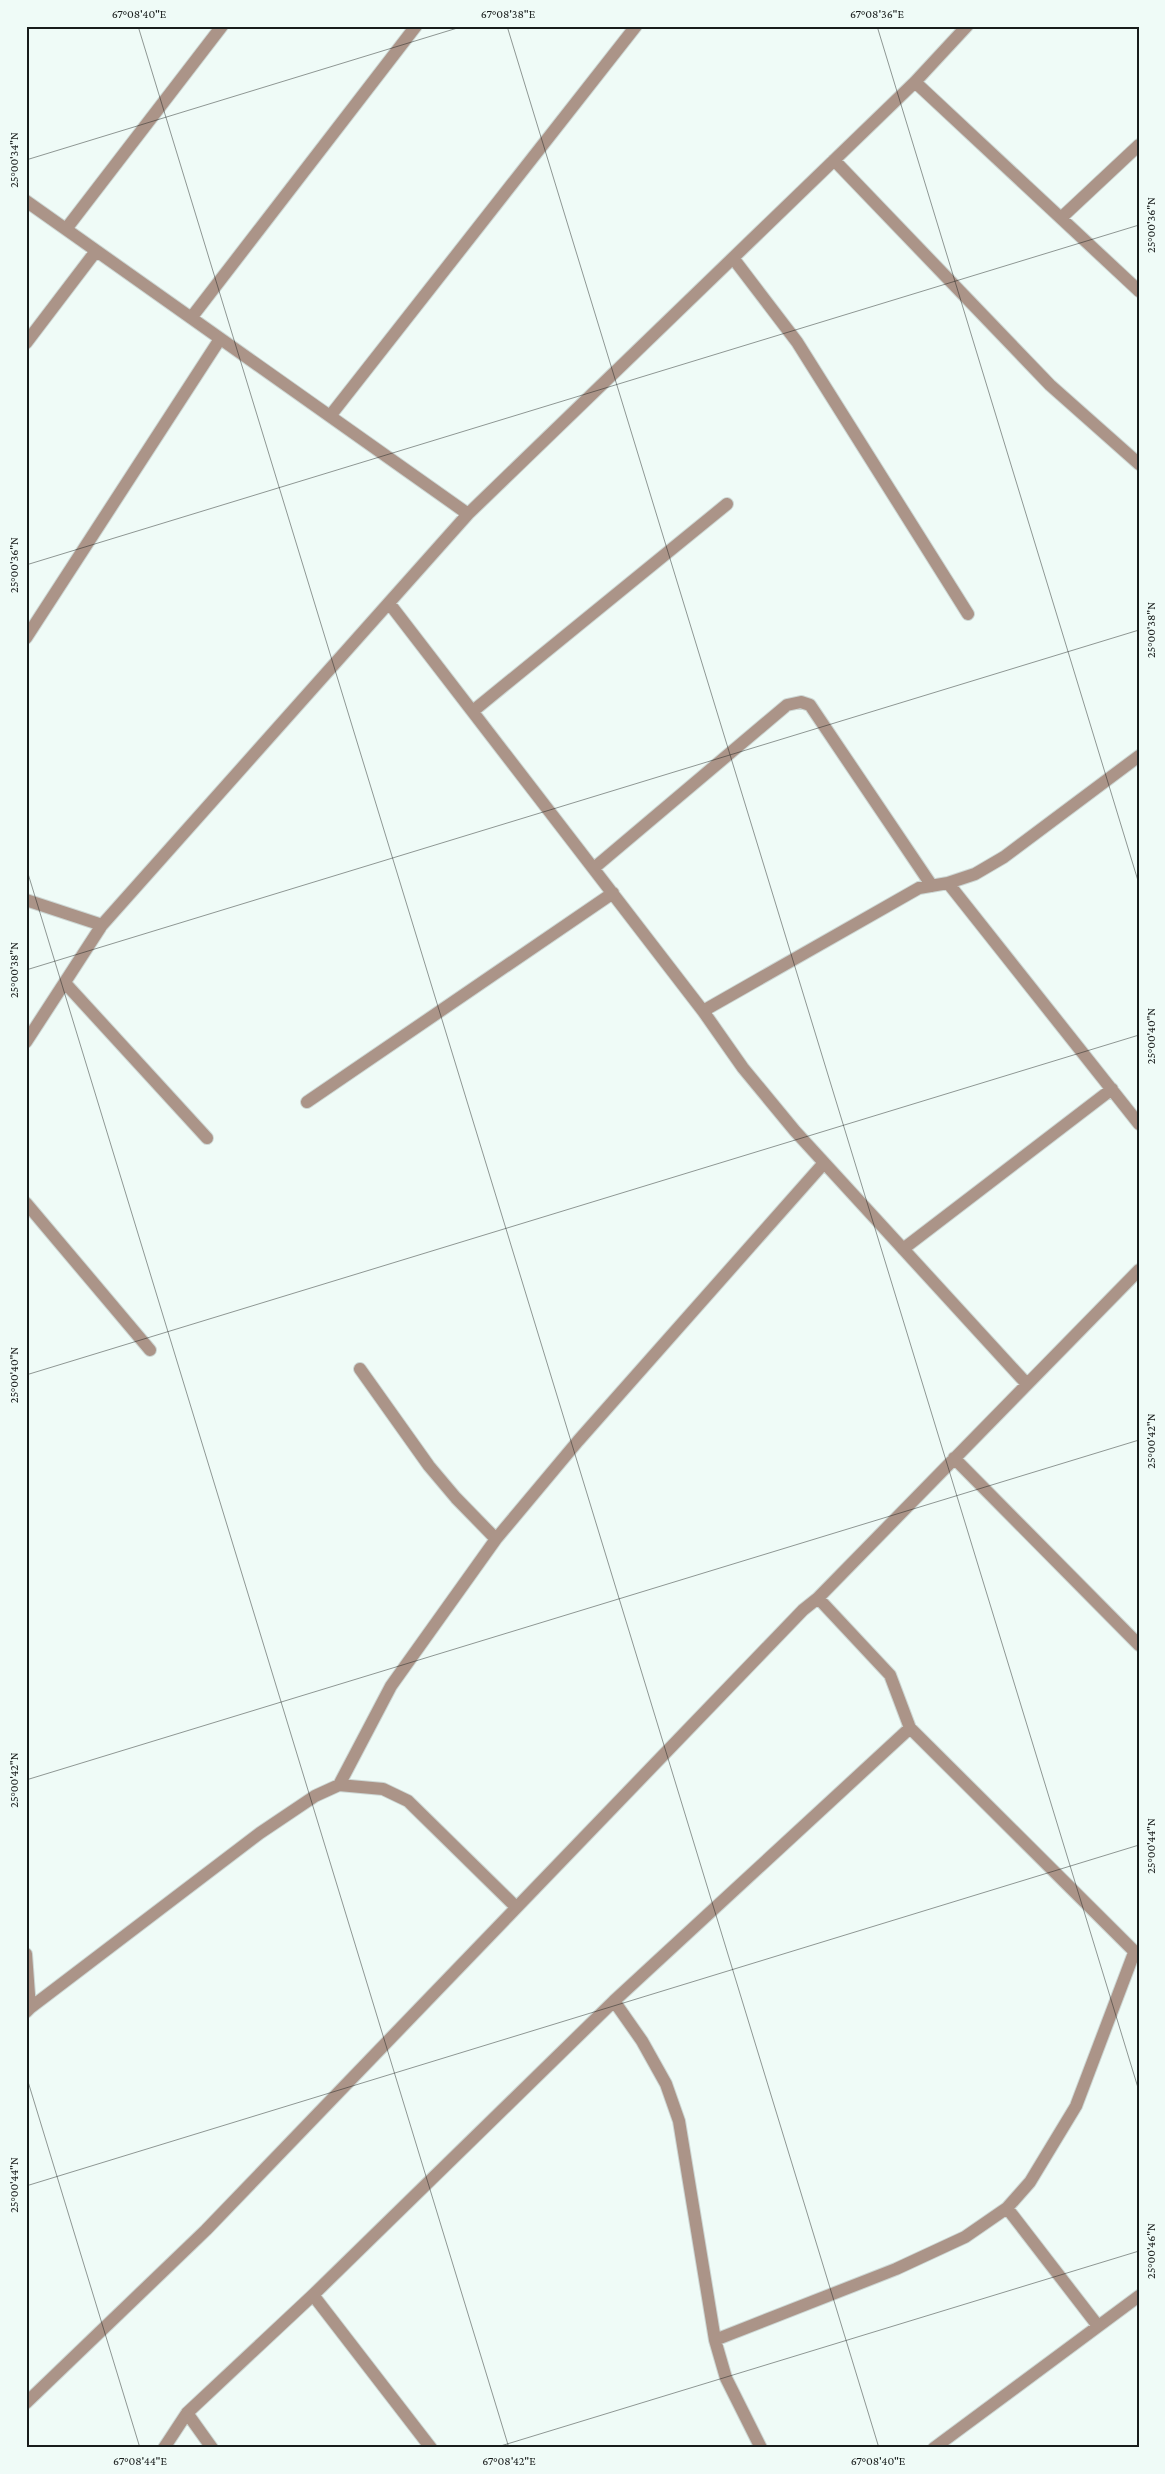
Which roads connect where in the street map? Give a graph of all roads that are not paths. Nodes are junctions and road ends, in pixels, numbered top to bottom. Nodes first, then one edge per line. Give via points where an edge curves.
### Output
1 (222, 26) edge
2 (416, 26) edge
3 (636, 26) edge
4 (968, 26) edge
5 (915, 82) junction
6 (1139, 144) edge
7 (834, 160) junction
8 (26, 201) edge
9 (1061, 218) junction
10 (66, 229) junction
11 (96, 251) junction
12 (733, 258) junction
13 (1139, 291) edge
14 (191, 318) junction
15 (220, 339) junction
16 (26, 343) edge
17 (330, 416) junction
18 (1139, 464) edge
19 (727, 504) dead end
20 (468, 514) junction
21 (389, 603) junction
22 (968, 614) dead end
23 (26, 638) edge
24 (473, 712) junction
25 (1139, 756) edge
26 (594, 868) junction
27 (948, 883) junction
28 (932, 886) junction
29 (613, 893) junction
30 (26, 900) edge
31 (102, 925) junction
32 (65, 983) junction
33 (703, 1011) junction
34 (26, 1042) edge
35 (1112, 1089) junction
36 (307, 1102) dead end
37 (1139, 1124) edge
38 (207, 1138) dead end
39 (824, 1163) junction
40 (26, 1203) edge
41 (903, 1249) junction
42 (1139, 1270) edge
43 (150, 1350) dead end
44 (360, 1369) dead end
45 (1026, 1383) junction
46 (954, 1458) junction
47 (496, 1539) junction
48 (818, 1598) junction
49 (1139, 1645) edge
50 (910, 1728) junction
51 (339, 1785) junction
52 (516, 1907) junction
53 (26, 1954) edge
54 (1136, 1954) edge
55 (614, 2001) junction
56 (28, 2010) edge
57 (1007, 2208) junction
58 (313, 2295) junction
59 (1139, 2296) edge
60 (1098, 2326) junction
61 (715, 2340) junction
62 (26, 2404) edge
63 (187, 2414) junction
64 (164, 2448) edge
65 (212, 2448) edge
66 (431, 2448) edge
67 (761, 2448) edge
68 (934, 2448) edge

1 - 10 street
2 - 14 street
3 - 17 street
4 - 5 street
5 - 7 street
5 - 9 street
6 - 9 street
7 - 12 street
7 - 18 street via 1050,385
8 - 10 street
9 - 13 street
10 - 11 street
11 - 14 street
11 - 16 street
12 - 20 street
12 - 22 street via 797,342
14 - 15 street
15 - 17 street
15 - 23 street
17 - 20 street
19 - 24 street
20 - 21 street
21 - 24 street
21 - 31 street
24 - 26 street
25 - 27 street via 1004,857 974,874
26 - 28 street via 787,705 801,702 810,705
26 - 29 street
27 - 28 street
27 - 35 street
28 - 33 street via 919,888
29 - 33 street
29 - 36 street
30 - 31 street
31 - 32 street
32 - 34 street
32 - 38 street
33 - 39 street via 743,1068
35 - 37 street
35 - 41 street
39 - 41 street
39 - 47 street via 578,1440
40 - 43 street
41 - 45 street
42 - 45 street
44 - 47 street via 429,1466
45 - 46 street
46 - 48 street
46 - 49 street
47 - 51 street via 392,1686
48 - 50 street via 890,1675
48 - 52 street
50 - 54 street
50 - 55 street
51 - 52 street via 383,1789 408,1801
51 - 56 street via 316,1796 260,1833
52 - 62 street via 206,2230
53 - 56 street
54 - 57 street via 1076,2106 1030,2182
55 - 58 street
55 - 61 street via 666,2084 679,2121
57 - 60 street
57 - 61 street via 965,2237 896,2270
58 - 63 street
58 - 66 street
59 - 60 street
60 - 68 street
61 - 67 street via 726,2378
63 - 64 street
63 - 65 street

